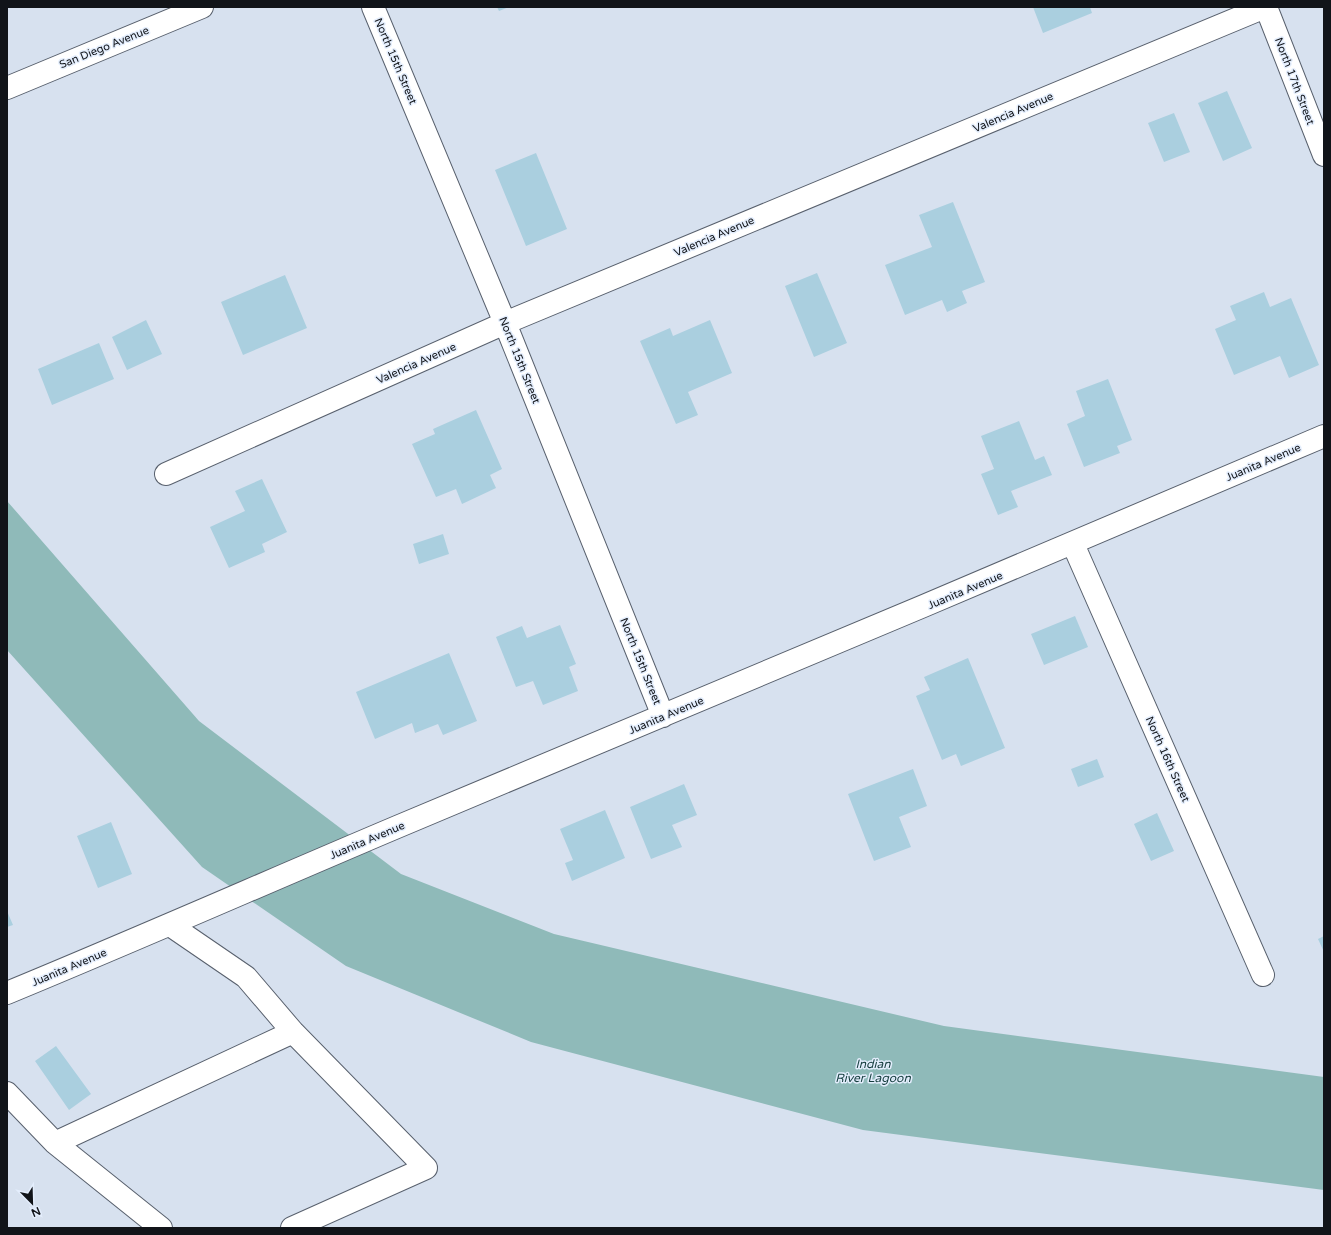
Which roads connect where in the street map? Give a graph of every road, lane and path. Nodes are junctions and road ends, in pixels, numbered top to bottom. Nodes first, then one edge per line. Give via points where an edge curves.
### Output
1 (202, 7) edge
2 (373, 7) edge
3 (1266, 7) edge
4 (7, 88) edge
5 (1324, 155) edge
6 (505, 323) junction
7 (1324, 436) edge
8 (166, 474) dead end
9 (1073, 544) junction
10 (663, 716) junction
11 (170, 925) junction
12 (1263, 975) dead end
13 (7, 993) edge
14 (293, 1032) junction
15 (7, 1093) edge
16 (55, 1143) junction
17 (161, 1228) edge
18 (292, 1228) edge

1 - 4 street, San Diego Avenue
2 - 6 street, North 15th Street
3 - 5 street, North 17th Street
3 - 6 street, Valencia Avenue
6 - 8 street, Valencia Avenue
6 - 10 street, North 15th Street
7 - 9 street, Juanita Avenue
9 - 10 street, Juanita Avenue
9 - 12 street, North 16th Street
10 - 11 street, Juanita Avenue
11 - 13 street, Juanita Avenue
11 - 14 street via 246,977
14 - 16 street
14 - 18 street via 426,1168
15 - 16 street
16 - 17 street

